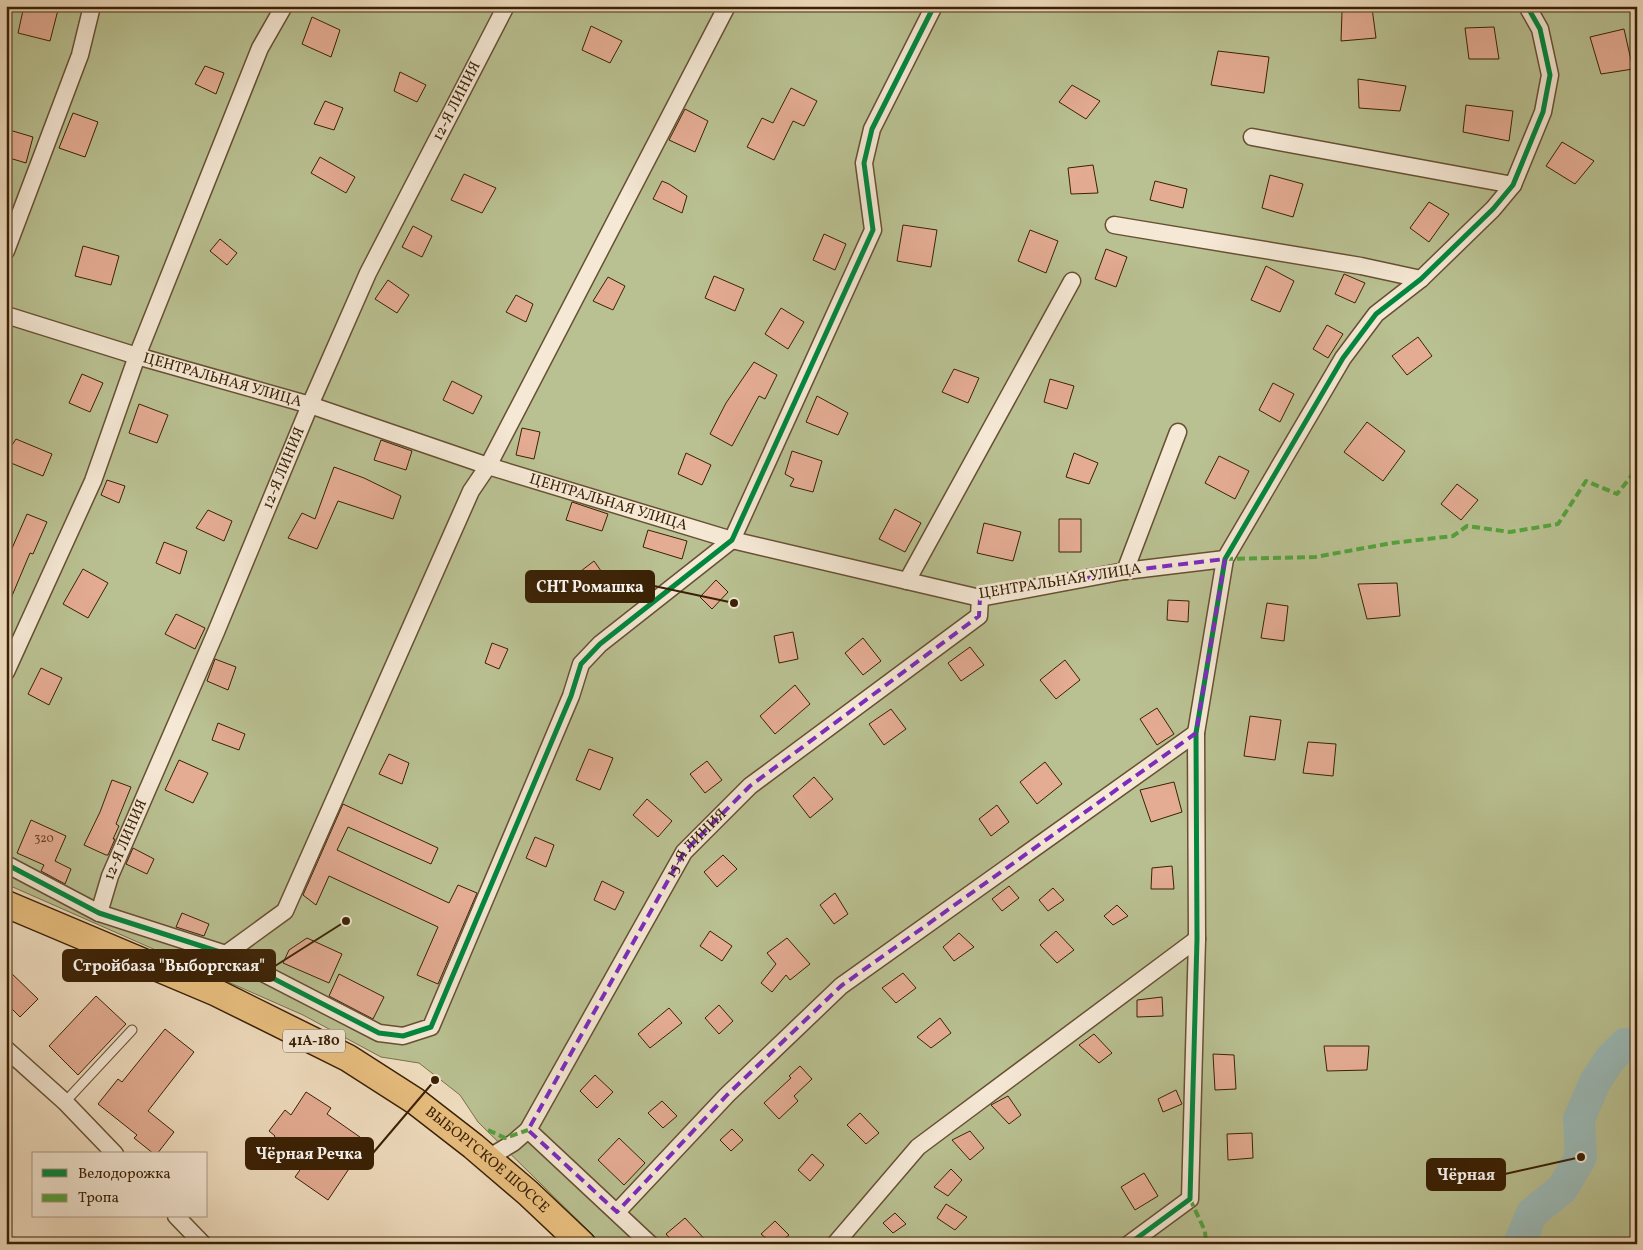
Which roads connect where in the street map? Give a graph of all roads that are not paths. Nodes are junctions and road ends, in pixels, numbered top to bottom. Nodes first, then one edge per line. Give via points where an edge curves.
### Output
1 (92, 6) edge
2 (284, 6) edge
3 (506, 6) edge
4 (727, 6) edge
5 (934, 6) edge
6 (1527, 6) edge
7 (1252, 137) dead end
8 (1513, 185) junction
9 (1114, 225) dead end
10 (6, 252) edge
11 (1422, 279) junction
12 (1072, 281) dead end
13 (6, 315) edge
14 (137, 356) junction
15 (310, 405) junction
16 (1178, 432) dead end
17 (488, 466) junction
18 (732, 540) junction
19 (1225, 560) junction
20 (1125, 571) junction
21 (907, 580) junction
22 (980, 598) junction
23 (6, 672) edge
24 (1196, 733) junction
25 (6, 864) edge
26 (6, 904) edge
27 (99, 913) junction
28 (1197, 939) junction
29 (226, 954) junction
30 (132, 1030) dead end
31 (6, 1049) edge
32 (65, 1102) junction
33 (528, 1130) junction
34 (113, 1152) edge
35 (488, 1158) junction
36 (617, 1212) junction
37 (178, 1218) edge
38 (203, 1244) edge
39 (582, 1244) edge
40 (650, 1244) edge
41 (836, 1244) edge
42 (1129, 1244) edge

1 - 10 street via 80,54
2 - 14 street via 260,48
3 - 15 street, 12-Я ЛИНИЯ via 368,273
4 - 17 street
5 - 18 street via 872,129 864,164 874,230
6 - 8 street via 1540,29 1550,75 1543,112
7 - 8 street
8 - 11 street
9 - 11 street
11 - 19 street via 1376,314 1343,358
12 - 21 street
13 - 14 street, ЦЕНТРАЛЬНАЯ УЛИЦА
14 - 15 street, ЦЕНТРАЛЬНАЯ УЛИЦА
14 - 23 street via 93,481
15 - 17 street, ЦЕНТРАЛЬНАЯ УЛИЦА
15 - 27 street, 12-Я ЛИНИЯ via 110,876
16 - 20 street
17 - 18 street, ЦЕНТРАЛЬНАЯ УЛИЦА
17 - 29 street via 471,491 285,911
18 - 21 street, ЦЕНТРАЛЬНАЯ УЛИЦА
18 - 29 street via 600,644 581,664 571,696 431,1027 403,1036 379,1033
19 - 20 street, ЦЕНТРАЛЬНАЯ УЛИЦА
19 - 24 street
20 - 22 street, ЦЕНТРАЛЬНАЯ УЛИЦА
21 - 22 street, ЦЕНТРАЛЬНАЯ УЛИЦА
22 - 33 street, 15-Я ЛИНИЯ via 979,616 750,786 684,852
24 - 28 street
24 - 36 street via 841,986 727,1095
25 - 27 street
26 - 35 main road, ВЫБОРГСКОЕ ШОССЕ / 41А-180 via 217,993 348,1058 415,1101
27 - 29 street
28 - 41 street via 918,1147
28 - 42 street via 1190,1200
30 - 32 lane
31 - 32 street
32 - 34 street
33 - 35 street, 15-Я ЛИНИЯ
33 - 36 street
35 - 39 main road, ВЫБОРГСКОЕ ШОССЕ / 41А-180
36 - 40 street
37 - 38 street

